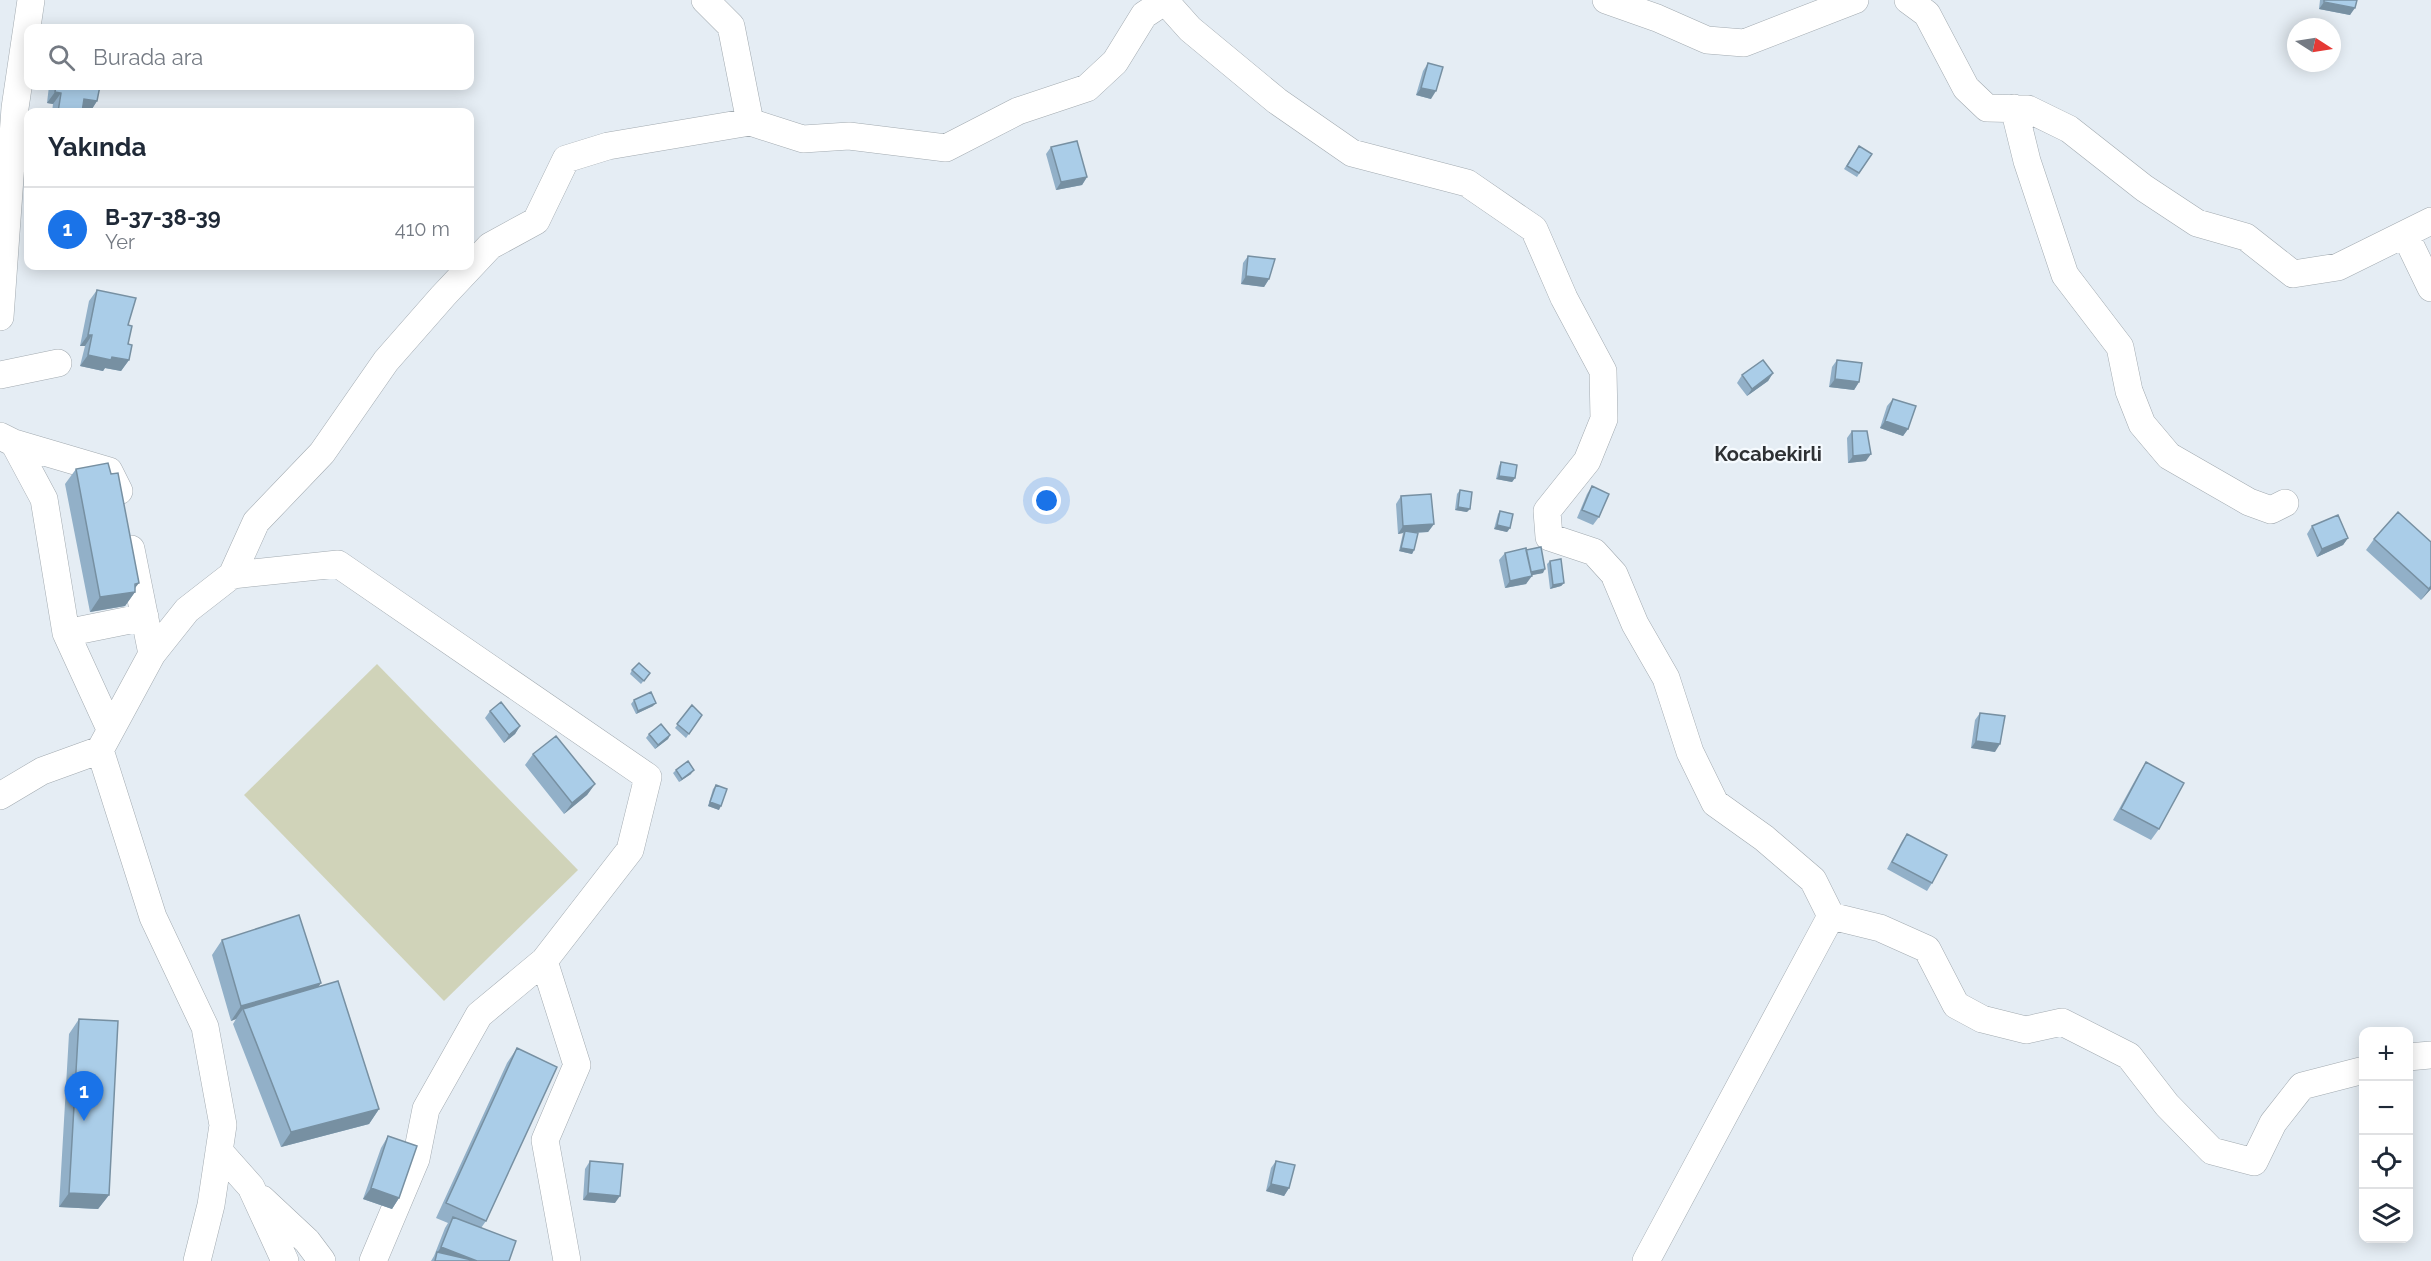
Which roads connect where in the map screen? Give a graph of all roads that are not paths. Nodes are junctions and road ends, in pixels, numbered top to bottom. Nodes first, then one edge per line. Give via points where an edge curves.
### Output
1 (31, 0) edge
2 (705, 0) edge
3 (1606, 0) edge
4 (1855, 0) edge
5 (1908, 0) edge
6 (1166, 1) edge
7 (27, 24) edge
8 (24, 47) edge
9 (2014, 108) junction
10 (750, 122) junction
11 (2431, 221) edge
12 (2405, 234) junction
13 (474, 264) edge
14 (468, 270) edge
15 (2431, 288) edge
16 (0, 317) edge
17 (58, 363) dead end
18 (0, 375) edge
19 (7, 440) edge
20 (2285, 503) dead end
21 (232, 575) junction
22 (145, 617) junction
23 (66, 633) junction
24 (152, 654) junction
25 (105, 739) junction
26 (0, 796) edge
27 (1831, 916) junction
28 (544, 961) junction
29 (2431, 1055) edge
30 (2413, 1057) edge
31 (2359, 1071) edge
32 (219, 1151) junction
33 (251, 1187) junction
34 (197, 1261) edge
35 (285, 1261) edge
36 (322, 1261) edge
37 (374, 1261) edge
38 (567, 1261) edge
39 (1646, 1261) edge

1 - 7 street
2 - 10 street via 731,26
3 - 4 street via 1707,40 1744,44
5 - 9 street via 1926,14 1966,88 1987,108
6 - 10 street via 1144,15 1115,62 1087,88 1018,111 946,147 849,136 803,139
6 - 27 street via 1190,29 1277,102 1352,153 1467,183 1534,229 1564,298 1603,371 1604,419 1587,461 1547,511 1549,537 1594,552 1614,574 1635,624 1666,678 1690,752 1715,803 1813,880
8 - 16 street via 15,108
9 - 12 street via 2028,108 2068,129 2197,223 2246,237 2293,274 2338,267
9 - 20 street via 2026,161 2065,275 2120,347 2128,391 2142,424 2169,456 2248,502 2271,510
10 - 13 street via 609,146 567,159 536,221 490,246
11 - 12 street
12 - 15 street
14 - 21 street via 386,361 322,453 256,522
17 - 18 street
19 - 22 street via 109,471 121,497
19 - 23 street via 44,499
21 - 24 street via 187,610
21 - 28 street via 338,564 648,777 630,850
22 - 23 street
22 - 24 street
23 - 25 street
24 - 25 street
25 - 26 street
25 - 32 street via 153,917 205,1027 223,1125
27 - 31 street via 1880,928 1927,949 1956,1005 1982,1019 2026,1030 2062,1022 2129,1056 2167,1105 2212,1151 2254,1162 2274,1123 2302,1086
27 - 39 street
28 - 37 street via 479,1015 426,1109 416,1159
28 - 38 street via 577,1065 545,1140
29 - 30 street
32 - 33 street
32 - 34 street
33 - 35 street
33 - 36 street via 307,1241

